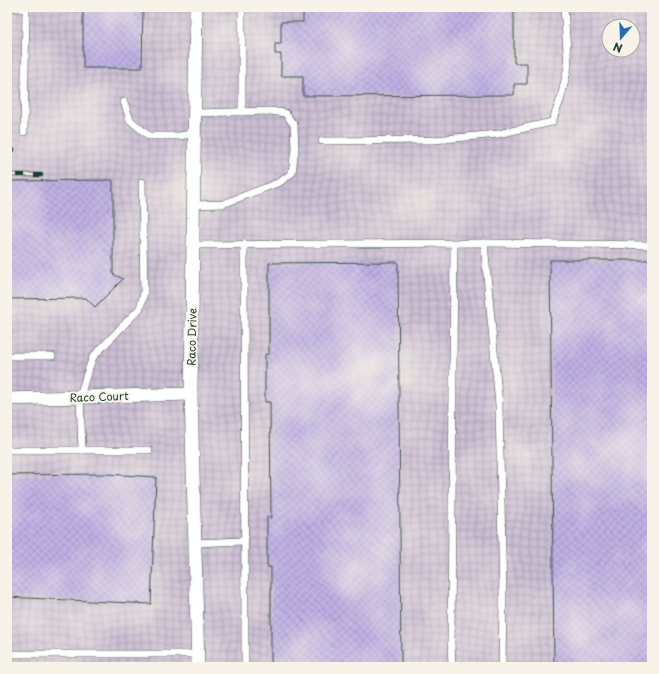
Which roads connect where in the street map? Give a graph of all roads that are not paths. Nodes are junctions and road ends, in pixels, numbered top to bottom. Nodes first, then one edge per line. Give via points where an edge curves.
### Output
1 (13, 7) edge
2 (196, 7) edge
3 (242, 7) edge
4 (564, 7) edge
5 (124, 102) dead end
6 (242, 112) junction
7 (195, 113) junction
8 (24, 132) dead end
9 (195, 133) junction
10 (322, 141) dead end
11 (142, 182) dead end
12 (194, 205) junction
13 (454, 243) junction
14 (484, 243) junction
15 (193, 244) junction
16 (244, 244) junction
17 (652, 245) edge
18 (7, 356) edge
19 (52, 356) dead end
20 (192, 394) junction
21 (80, 397) junction
22 (7, 399) edge
23 (7, 450) edge
24 (82, 450) junction
25 (148, 450) dead end
26 (244, 541) junction
27 (195, 543) junction
28 (7, 654) edge
29 (198, 660) edge
30 (245, 667) edge
31 (452, 667) edge
32 (502, 667) edge

1 - 8 lane via 26,9
2 - 7 street, Raco Drive
3 - 6 lane
4 - 10 lane via 568,66 561,98 552,122 498,134 434,140
5 - 9 lane via 130,120 149,136 180,136
6 - 7 lane
6 - 12 lane via 285,113 294,125 292,173 280,182 223,204
7 - 9 street, Raco Drive
9 - 12 street, Raco Drive
11 - 21 lane via 144,292 140,308 93,357
12 - 15 street, Raco Drive
13 - 14 lane
13 - 16 lane
13 - 31 lane
14 - 17 lane
14 - 32 lane via 499,405
15 - 16 lane
15 - 20 street, Raco Drive
16 - 26 lane
18 - 19 lane
20 - 21 street, Raco Court
20 - 27 street, Raco Drive
21 - 22 street, Raco Court
21 - 24 lane
23 - 24 lane
24 - 25 lane
26 - 27 lane
26 - 30 lane
27 - 29 street, Raco Drive
28 - 29 lane

